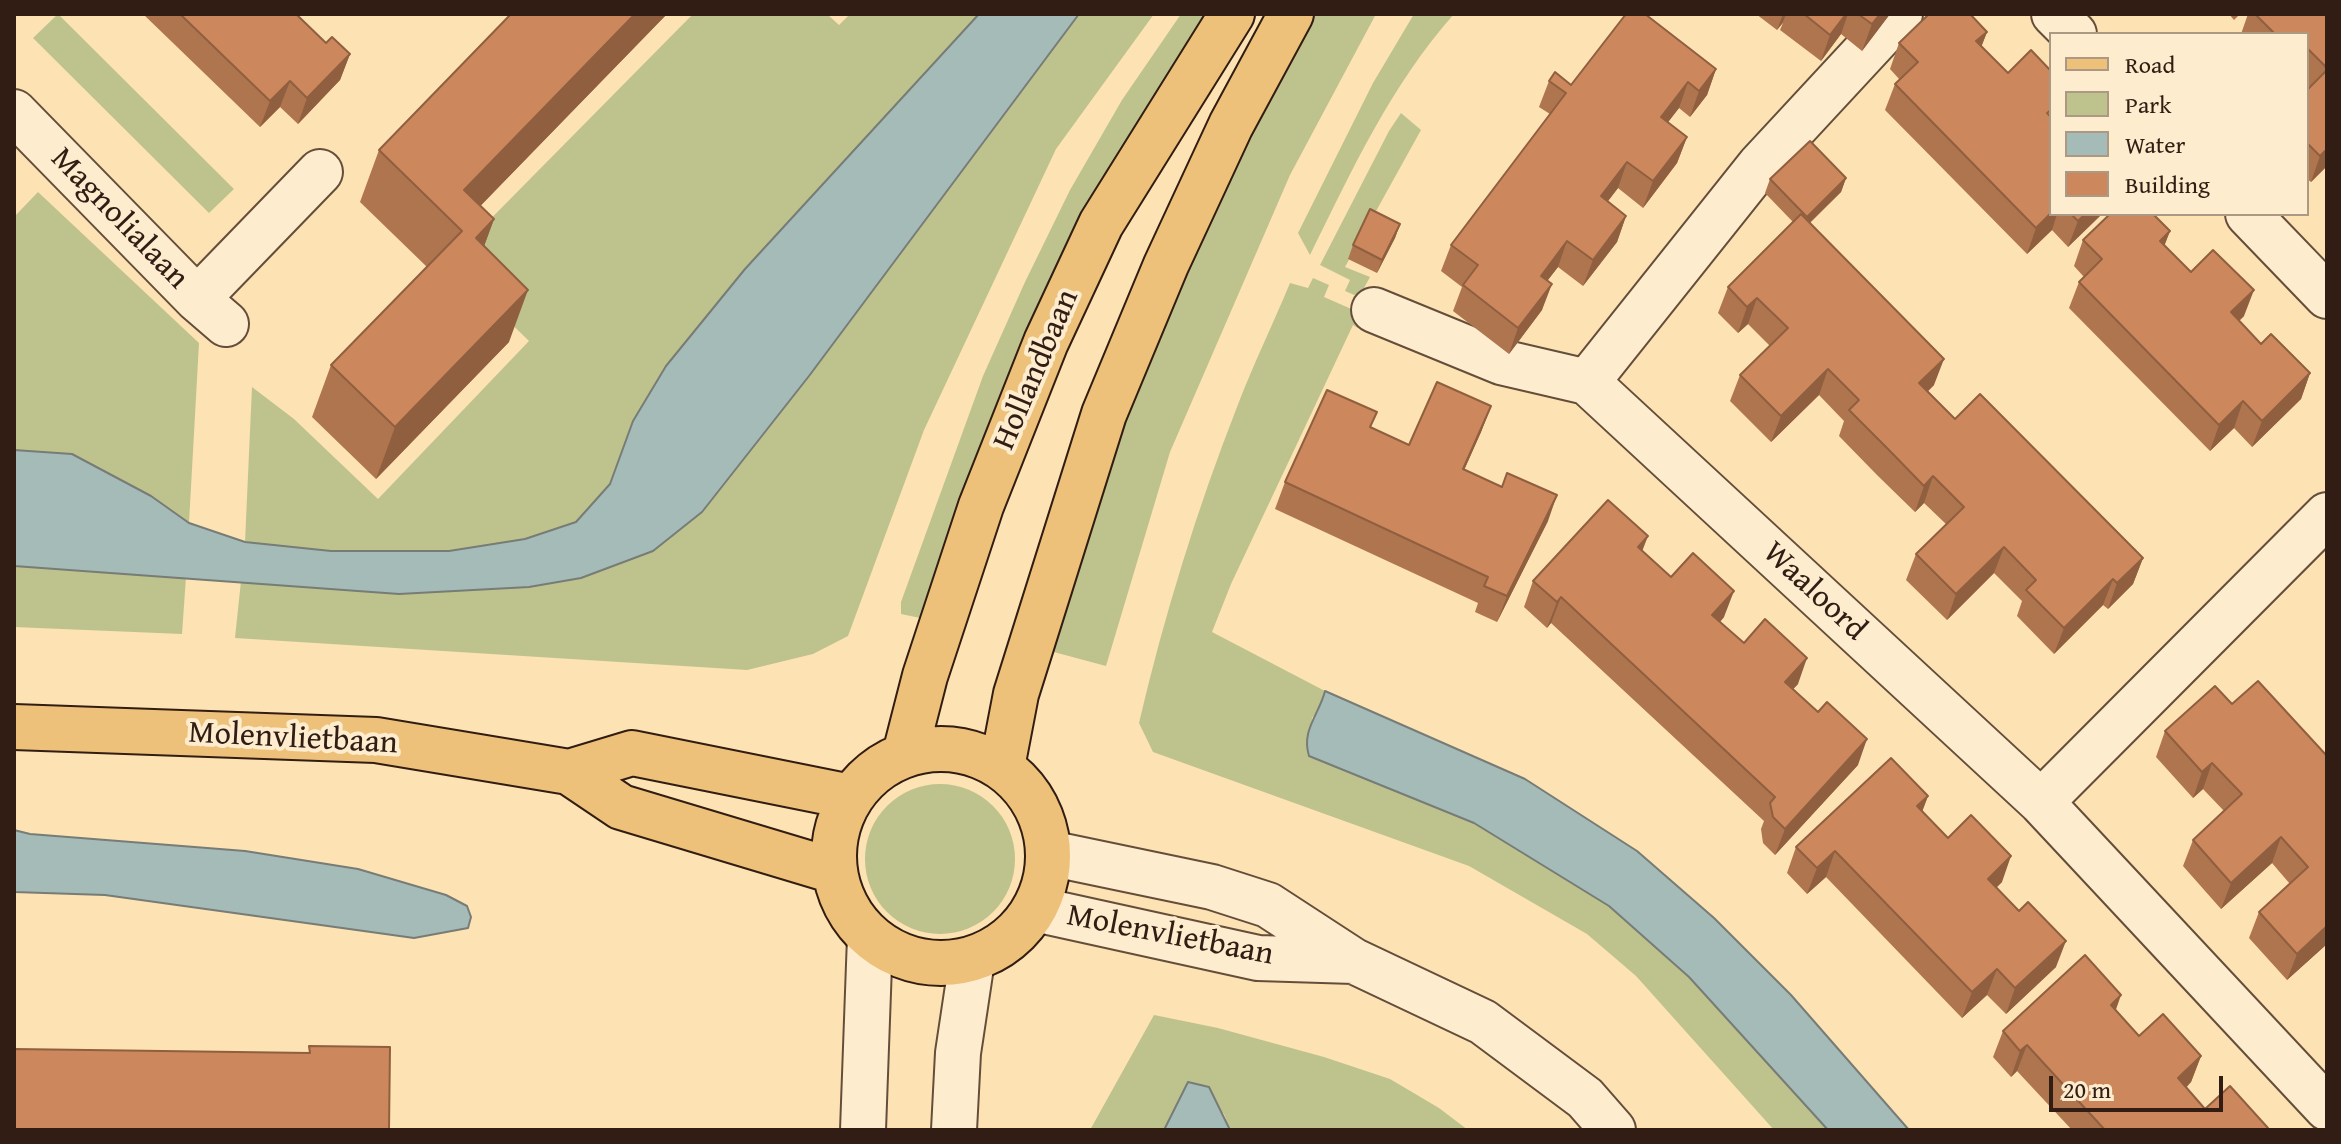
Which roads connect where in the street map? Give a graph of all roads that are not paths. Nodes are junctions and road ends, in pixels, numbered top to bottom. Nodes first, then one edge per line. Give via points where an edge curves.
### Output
1 (1232, 14) edge
2 (1291, 14) edge
3 (1900, 14) edge
4 (2054, 14) edge
5 (2072, 32) edge
6 (14, 112) edge
7 (320, 172) dead end
8 (2250, 216) edge
9 (2327, 296) edge
10 (1374, 310) dead end
11 (1587, 382) junction
12 (2327, 515) edge
13 (14, 727) edge
14 (905, 754) junction
15 (1002, 767) junction
16 (569, 772) junction
17 (851, 797) junction
18 (2041, 802) junction
19 (1049, 853) junction
20 (834, 871) junction
21 (1035, 909) junction
22 (870, 937) junction
23 (972, 960) junction
24 (1354, 961) junction
25 (2327, 1108) edge
26 (863, 1130) edge
27 (954, 1130) edge
28 (1613, 1130) edge

1 - 14 main road, Hollandbaan via 1101,224 1046,342 967,547
2 - 15 main road via 1231,125 1104,414 1016,694
3 - 11 street via 1760,165
4 - 5 street
6 - 7 street, Magnolialaan via 212,312
8 - 9 street
10 - 11 street, Waaloord via 1501,362
11 - 18 street, Waaloord
12 - 18 street
13 - 16 main road, Molenvlietbaan via 376,740
14 - 15 main road via 954,749
14 - 17 main road via 874,771
15 - 19 main road via 1026,790 1042,820
16 - 17 main road, Molenvlietbaan via 632,753
16 - 20 main road, Molenvlietbaan via 621,807
17 - 20 main road via 835,833
18 - 25 street, Waaloord
19 - 21 main road
19 - 24 street, Molenvlietbaan via 1212,887 1268,905
20 - 22 main road via 846,907
21 - 23 main road via 1008,940
21 - 24 street, Molenvlietbaan via 1258,958
22 - 23 main road via 901,956 937,964
22 - 26 street
23 - 27 street via 958,1053
24 - 28 street, Molenvlietbaan via 1483,1022 1585,1098

